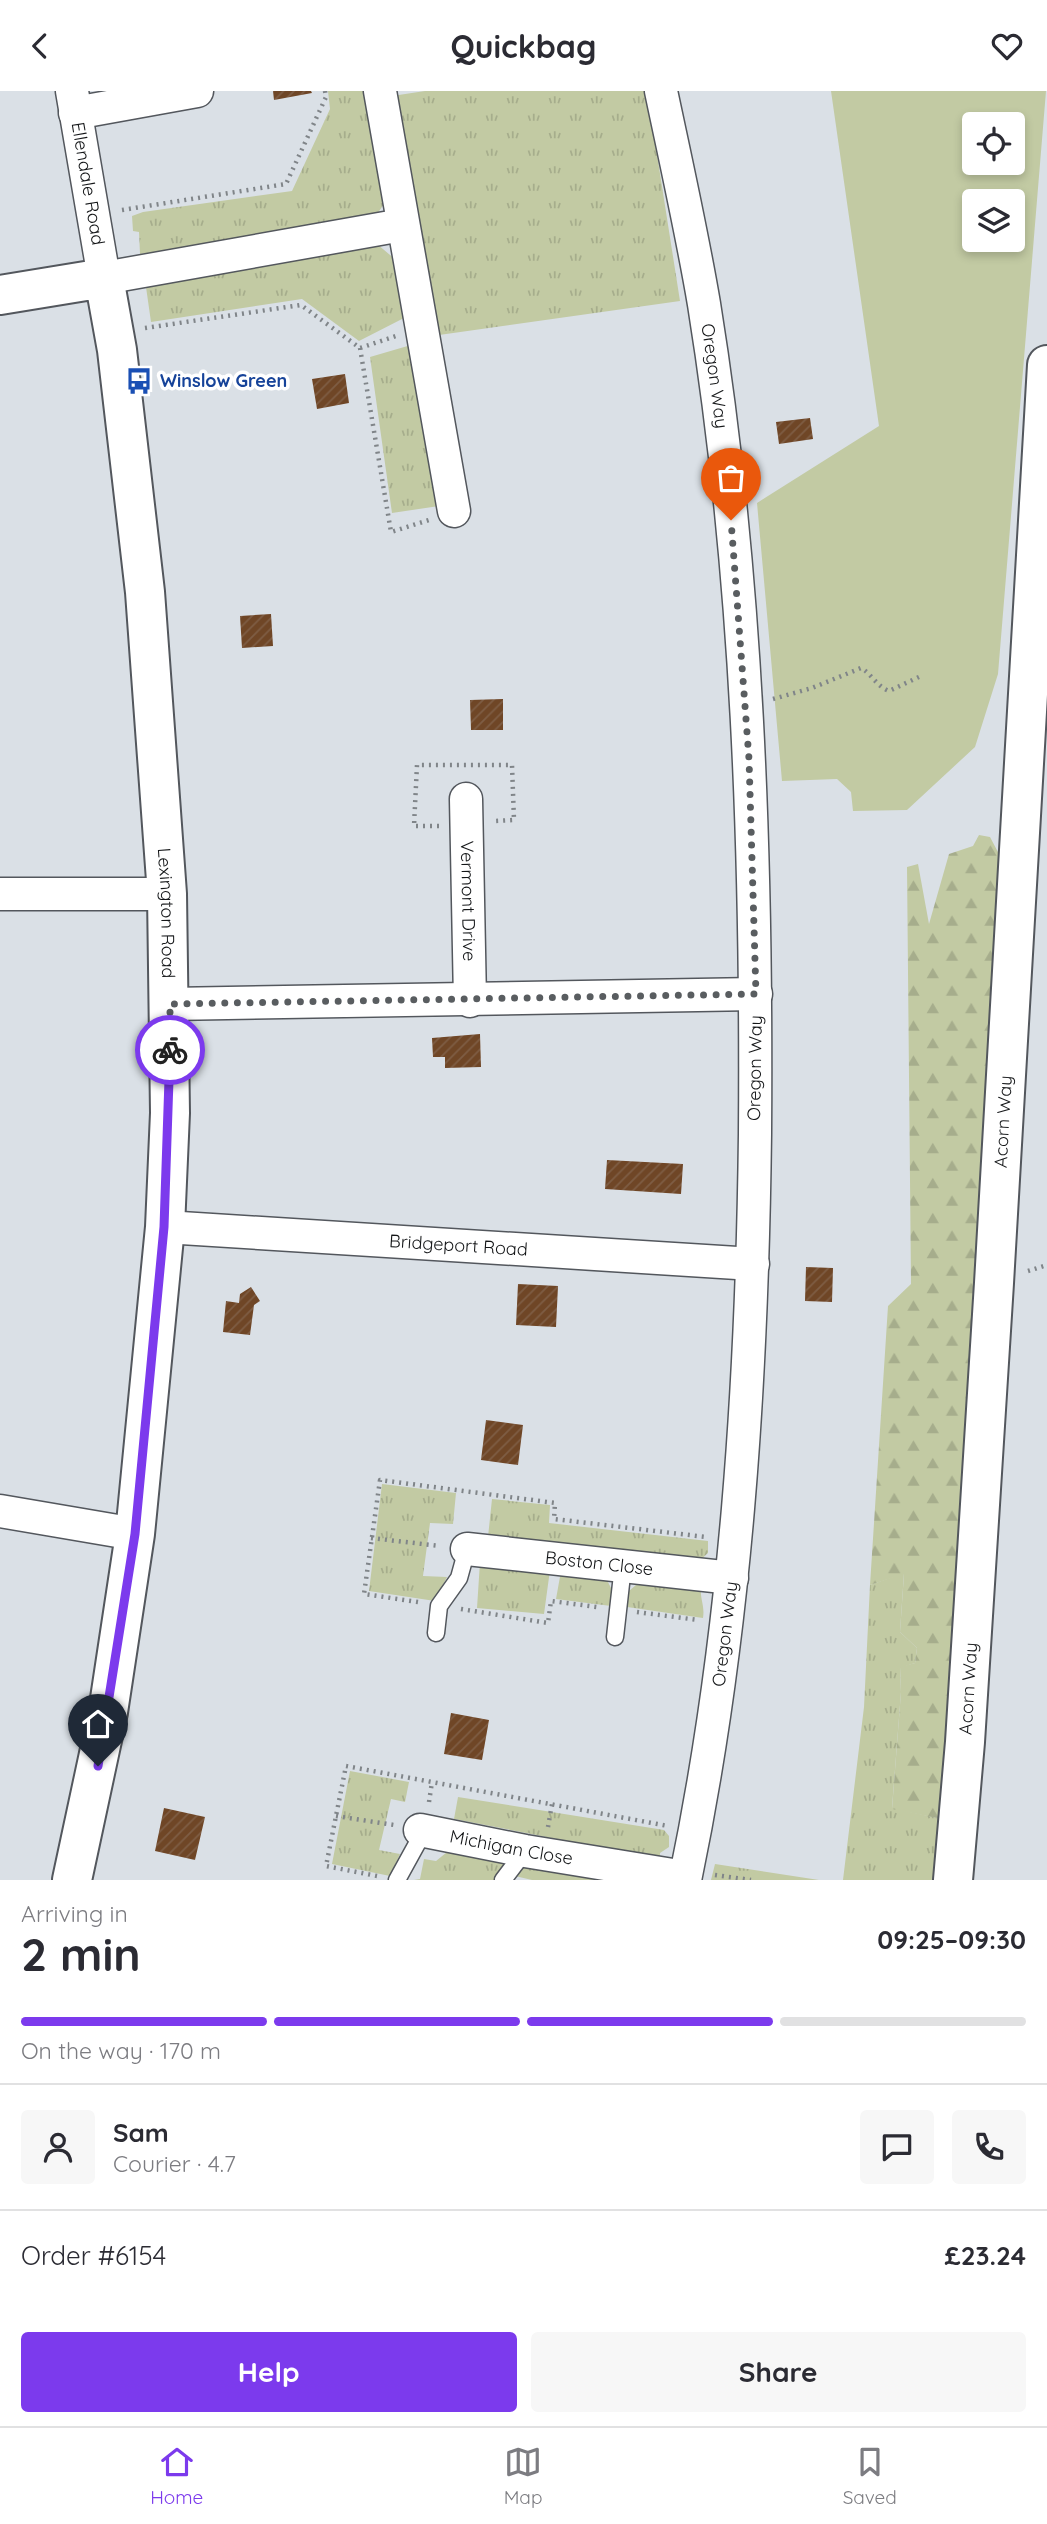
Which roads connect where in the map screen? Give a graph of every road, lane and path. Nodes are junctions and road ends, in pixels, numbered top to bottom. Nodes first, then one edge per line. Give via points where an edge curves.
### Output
1 (197, 91) edge
2 (325, 91) edge
3 (380, 91) edge
4 (662, 91) edge
5 (74, 102) edge
6 (93, 215) junction
7 (402, 226) junction
8 (104, 278) junction
9 (0, 295) edge
10 (421, 327) junction
11 (113, 332) junction
12 (360, 348) junction
13 (1047, 365) edge
14 (454, 511) joint
15 (921, 676) dead end
16 (745, 705) junction
17 (466, 799) dead end
18 (0, 894) edge
19 (167, 894) junction
20 (756, 994) junction
21 (470, 1001) junction
22 (170, 1004) junction
23 (164, 1227) junction
24 (753, 1263) junction
25 (0, 1511) edge
26 (135, 1534) junction
27 (371, 1538) dead end
28 (467, 1549) junction
29 (623, 1566) junction
30 (732, 1578) junction
31 (436, 1633) dead end
32 (615, 1637) dead end
33 (336, 1816) dead end
34 (422, 1830) junction
35 (525, 1851) junction
36 (685, 1879) edge
37 (72, 1880) edge
38 (397, 1880) edge
39 (503, 1880) edge
40 (953, 1880) edge

1 - 5 street
2 - 6 path via 286,184
3 - 7 street
4 - 16 street, Oregon Way via 704,304 731,520
5 - 6 street, Ellendale Road
6 - 8 street, Ellendale Road
7 - 8 street
7 - 10 street
8 - 9 street
8 - 11 street, Lexington Road
10 - 12 path
10 - 14 street
11 - 12 path via 301,305
11 - 19 street, Lexington Road via 143,564
12 - 14 path via 391,532
13 - 40 street, Acorn Way via 983,1464
15 - 16 path via 889,691 861,668 812,688
16 - 20 street, Oregon Way
17 - 21 street, Vermont Drive
18 - 19 street
19 - 22 street, Lexington Road
20 - 21 street
20 - 24 street, Oregon Way
21 - 22 street
22 - 23 street, Lexington Road
23 - 24 street, Bridgeport Road
23 - 26 street, Lexington Road
24 - 30 street, Oregon Way
25 - 26 street
26 - 37 street, Lexington Road via 108,1712
27 - 28 path
28 - 29 street, Boston Close
28 - 31 lane via 459,1578 439,1606
29 - 30 street, Boston Close
29 - 32 lane
30 - 36 street, Oregon Way via 715,1718
33 - 34 path
34 - 35 street, Michigan Close
34 - 38 lane
35 - 36 street, Michigan Close
35 - 39 lane

